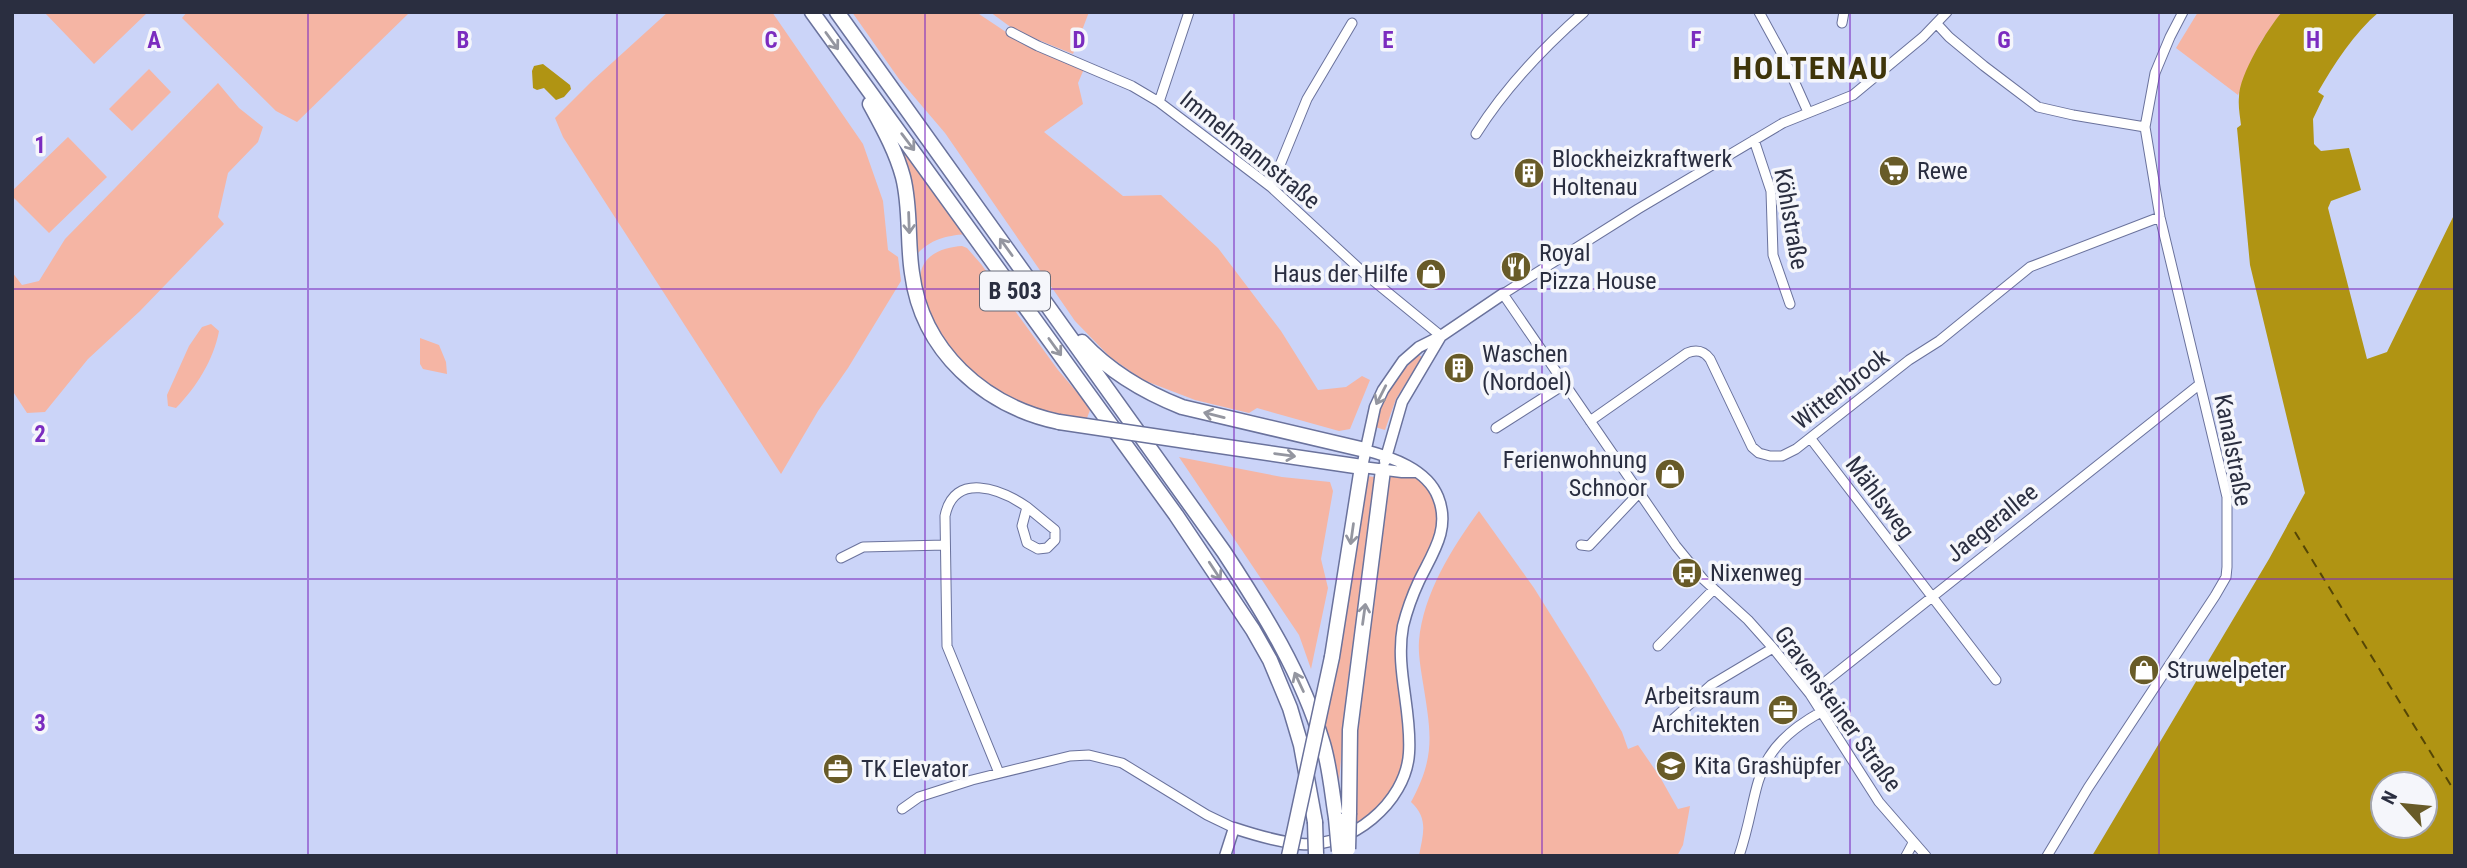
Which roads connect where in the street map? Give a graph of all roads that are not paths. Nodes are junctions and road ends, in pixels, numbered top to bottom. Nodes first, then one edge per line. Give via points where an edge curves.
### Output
1 (812, 12) edge
2 (837, 12) edge
3 (1189, 12) edge
4 (1584, 12) edge
5 (1759, 12) edge
6 (1844, 12) edge
7 (1947, 12) edge
8 (2183, 12) edge
9 (1352, 23) dead end
10 (1842, 23) dead end
11 (1937, 24) junction
12 (1011, 32) dead end
13 (852, 69) junction
14 (1159, 102) junction
15 (1808, 112) junction
16 (2145, 127) junction
17 (1476, 134) dead end
18 (1754, 140) junction
19 (1271, 187) junction
20 (2160, 217) junction
21 (1503, 295) junction
22 (1045, 303) junction
23 (1790, 304) dead end
24 (1441, 336) junction
25 (1565, 384) junction
26 (2200, 384) junction
27 (1590, 421) junction
28 (1496, 428) dead end
29 (1811, 439) junction
30 (1365, 450) junction
31 (1385, 463) junction
32 (1362, 467) junction
33 (1638, 494) junction
34 (1027, 507) junction
35 (944, 545) junction
36 (1581, 545) dead end
37 (841, 558) dead end
38 (1714, 589) junction
39 (1931, 597) junction
40 (1658, 646) dead end
41 (1773, 648) junction
42 (1996, 680) dead end
43 (1810, 694) junction
44 (1821, 712) junction
45 (1671, 721) dead end
46 (999, 774) junction
47 (902, 809) dead end
48 (1343, 816) junction
49 (1234, 828) junction
50 (1913, 843) junction
51 (1343, 853) edge
52 (1316, 855) edge
53 (1225, 856) edge
54 (1289, 856) edge
55 (1739, 856) edge
56 (1906, 856) edge
57 (1926, 856) edge
58 (2047, 856) edge

1 -> 13 highway, B 503
22 -> 2 highway, B 503
3 - 14 street
4 - 17 street via 1493,107
5 - 15 street
6 - 10 street
7 - 11 street
8 - 16 street, Kanalstraße via 2155,73
9 - 19 street via 1307,99
11 - 15 street via 1861,89
11 - 16 street via 2038,107
12 - 14 street, Immelmannstraße
13 -> 32 highway, bridge via 897,155 908,202 912,273 920,308 933,335 961,372 990,396 1024,413 1059,422
13 -> 52 highway, B 503, bridge via 1183,524 1253,630 1290,708 1315,822
14 - 19 street, Immelmannstraße
15 - 18 street
16 - 20 street, Kanalstraße
18 - 21 street
18 - 23 street, Köhlstraße via 1772,191 1773,255
19 - 24 street, Immelmannstraße via 1364,274
20 - 26 street, Kanalstraße
20 - 29 street, Wittenbrook via 2030,267
21 - 24 street
21 - 25 street, Gravensteiner Straße
30 -> 22 highway via 1206,413 1153,395 1114,372
48 -> 22 highway, B 503 via 1305,695 1269,622
24 -> 30 street via 1413,352 1393,375 1375,407
24 - 31 street via 1402,402
25 - 27 street, Gravensteiner Straße
25 - 28 street
26 - 39 street, Jaegerallee
26 - 58 street, Kanalstraße via 2227,497 2226,577
27 - 29 street, Wittenbrook via 1687,353 1697,351 1710,359 1755,450 1782,456
27 - 33 street, Gravensteiner Straße
29 - 39 street, Mählsweg
30 - 31 street
30 - 32 street
31 - 32 street
48 -> 31 highway
31 - 49 street via 1424,477 1442,506 1435,553 1407,609 1401,640 1409,756 1403,778 1394,797 1371,820 1327,841 1302,845
32 -> 54 highway, bridge via 1332,657
33 - 36 street via 1589,546
33 - 38 street, Gravensteiner Straße
34 - 34 street via 1022,521 1025,539 1038,549 1047,548 1055,540 1055,530
34 - 35 street via 998,491 962,490 946,509
35 - 37 street via 863,547
35 - 46 street via 947,646
38 - 40 street
38 - 41 street, Gravensteiner Straße
39 - 42 street, Mählsweg
39 - 43 street, Jaegerallee
41 - 43 street, Gravensteiner Straße
41 - 45 street via 1711,685
43 - 44 street, Gravensteiner Straße
44 - 50 street, Gravensteiner Straße via 1879,802
44 - 55 street via 1786,736 1766,762
46 - 47 street via 919,797
46 - 49 street via 1070,756 1109,759
48 - 51 highway, B 503, bridge
49 - 53 street
50 - 56 street
50 - 57 street, Gravensteiner Straße

